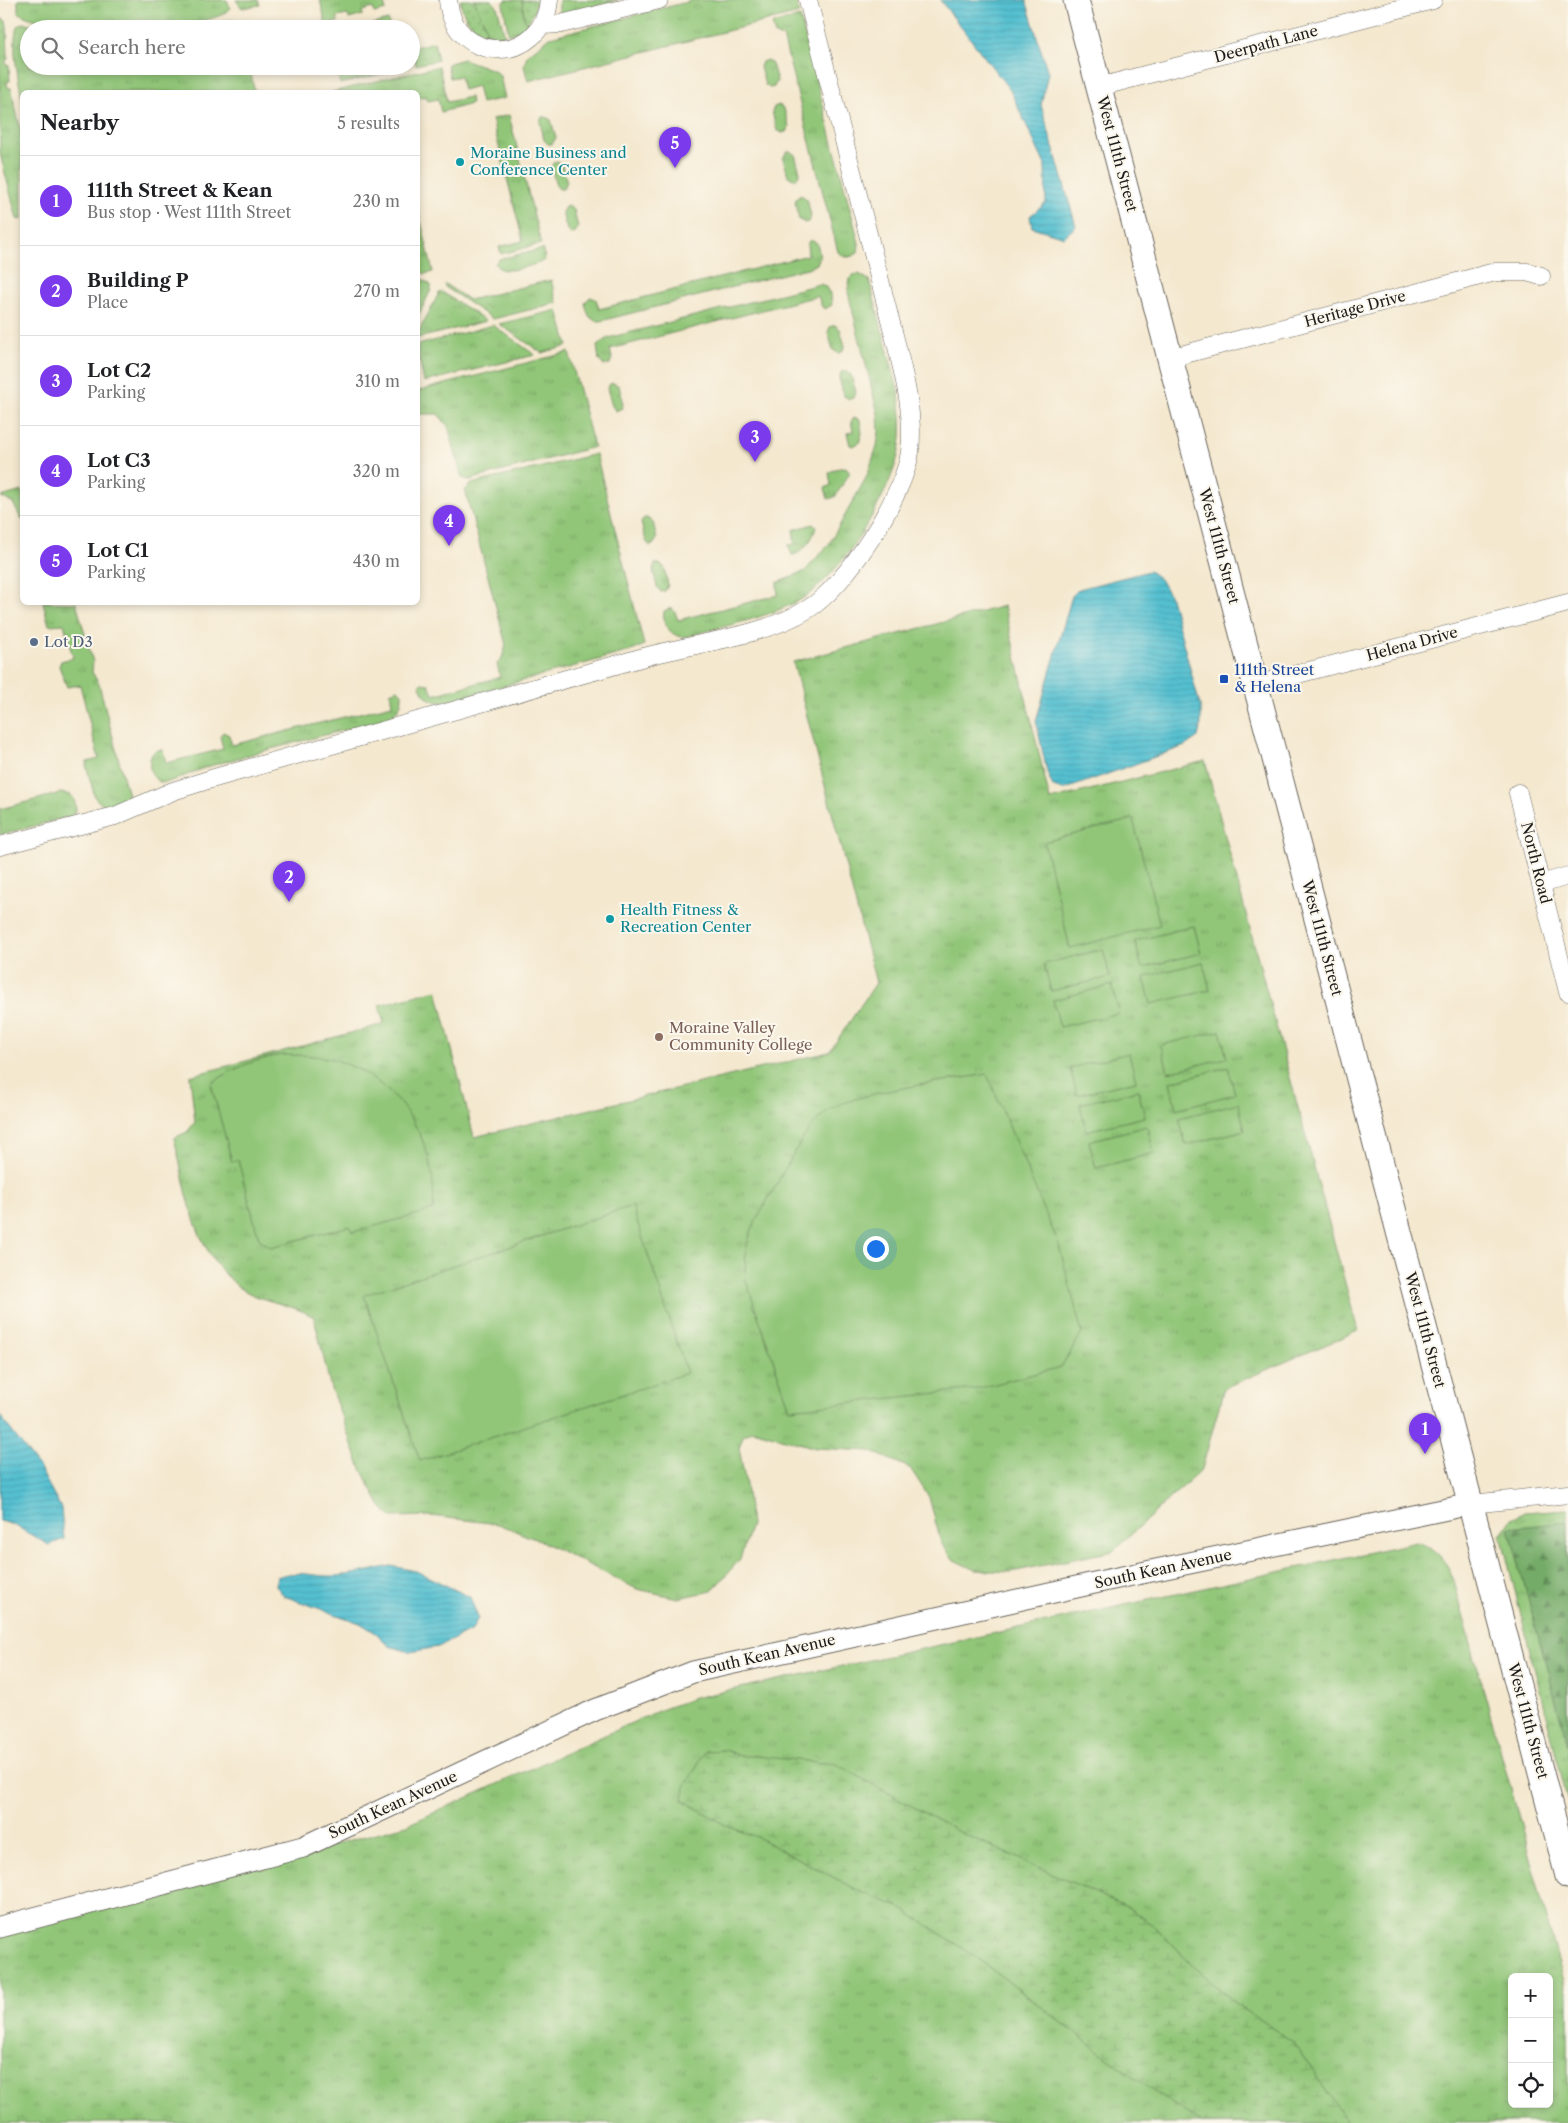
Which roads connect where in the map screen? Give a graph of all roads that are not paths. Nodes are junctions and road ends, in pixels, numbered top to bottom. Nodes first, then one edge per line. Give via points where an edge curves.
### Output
1 (448, 0) edge
2 (550, 0) edge
3 (659, 0) edge
4 (808, 0) edge
5 (1076, 0) edge
6 (1434, 0) edge
7 (543, 25) junction
8 (1099, 87) junction
9 (1541, 276) dead end
10 (1170, 358) junction
11 (1568, 603) edge
12 (1256, 685) junction
13 (1518, 793) dead end
14 (0, 846) edge
15 (1568, 876) edge
16 (1541, 884) junction
17 (1568, 992) edge
18 (1568, 1494) edge
19 (1471, 1504) junction
20 (1568, 1876) edge
21 (0, 1927) edge

1 - 7 street via 456,27 468,40 484,48 498,50 525,43
2 - 7 street
3 - 7 street via 561,24
4 - 14 street via 896,343 911,424 910,455 898,489 846,574 809,609 782,621 211,779 115,816
5 - 8 main road, West 111th Street
6 - 8 street, Deerpath Lane
8 - 10 main road, West 111th Street
9 - 10 street, Heritage Drive via 1527,272 1495,272
10 - 12 main road, West 111th Street
11 - 12 street, Helena Drive
12 - 19 main road, West 111th Street
13 - 16 street, North Road
15 - 16 street
16 - 17 street, North Road
18 - 19 street, South Kean Avenue
19 - 20 main road, West 111th Street
19 - 21 street, South Kean Avenue via 693,1672 595,1710 303,1847

